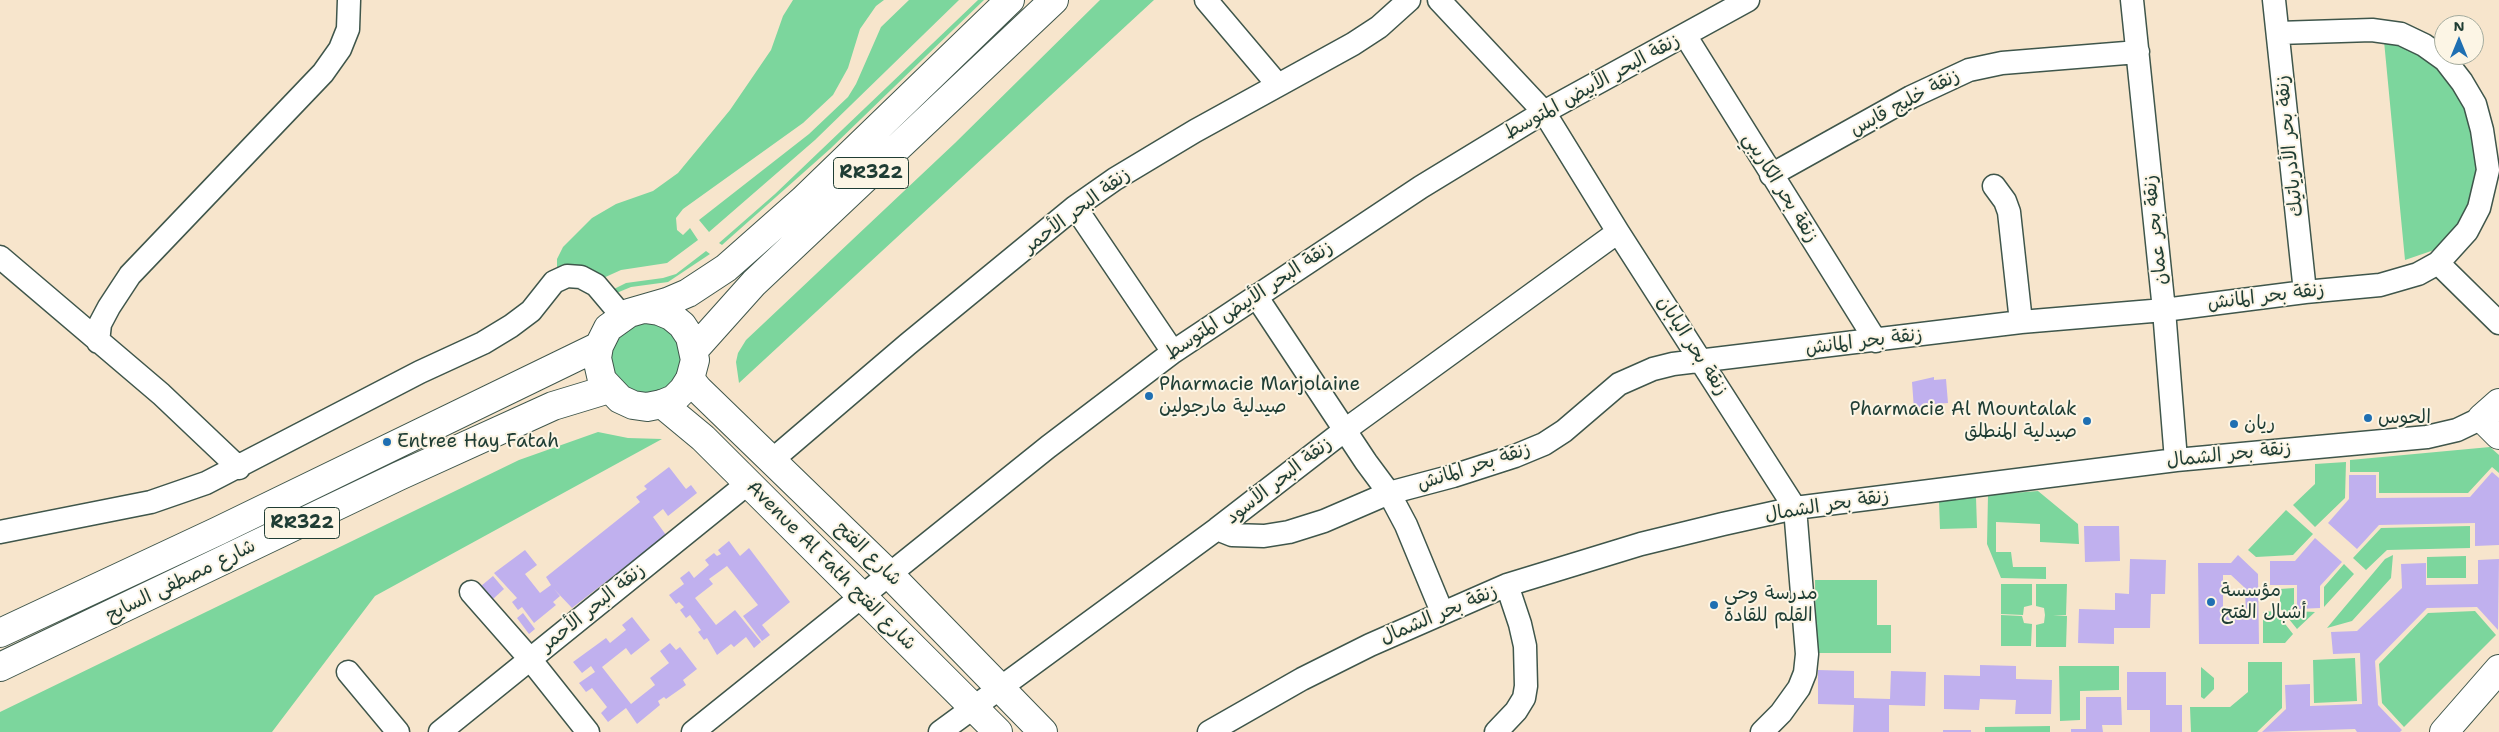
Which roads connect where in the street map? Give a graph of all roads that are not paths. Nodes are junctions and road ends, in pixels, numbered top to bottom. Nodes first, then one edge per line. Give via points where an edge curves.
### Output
1 (349, 0) edge
2 (1010, 0) edge
3 (1054, 0) edge
4 (1206, 0) edge
5 (1409, 0) edge
6 (1439, 0) edge
7 (1748, 0) edge
8 (2132, 0) edge
9 (2274, 0) edge
10 (2278, 33) junction
11 (1685, 35) junction
12 (2138, 52) junction
13 (1278, 85) junction
14 (1544, 112) junction
15 (2494, 164) edge
16 (1771, 175) junction
17 (1994, 186) dead end
18 (1076, 207) junction
19 (1618, 232) junction
20 (0, 257) edge
21 (2438, 263) junction
22 (2305, 292) junction
23 (1256, 296) junction
24 (2164, 310) junction
25 (634, 313) junction
26 (2021, 322) junction
27 (2499, 323) edge
28 (1876, 341) junction
29 (98, 342) junction
30 (599, 346) junction
31 (694, 350) junction
32 (1173, 352) junction
33 (1703, 361) junction
34 (690, 379) junction
35 (609, 389) junction
36 (662, 404) junction
37 (2494, 419) edge
38 (1345, 430) junction
39 (2176, 460) junction
40 (771, 461) junction
41 (239, 468) junction
42 (747, 484) junction
43 (1389, 492) junction
44 (1795, 508) junction
45 (1217, 529) junction
46 (0, 532) edge
47 (889, 574) junction
48 (1507, 585) junction
49 (472, 592) dead end
50 (863, 597) junction
51 (1442, 612) junction
52 (0, 633) edge
53 (530, 659) junction
54 (0, 667) edge
55 (2499, 669) edge
56 (348, 672) dead end
57 (1002, 688) junction
58 (2499, 689) edge
59 (974, 707) junction
60 (398, 732) edge
61 (440, 732) edge
62 (588, 732) edge
63 (693, 732) edge
64 (940, 732) edge
65 (998, 732) edge
66 (1044, 732) edge
67 (1209, 732) edge
68 (1496, 732) edge
69 (1762, 732) edge
70 (2446, 732) edge

1 - 29 street via 348,29 340,49 292,106 130,275 100,324
2 - 25 main road, RR322 via 803,200 726,268 688,293
3 - 31 main road, RR322 via 754,283
4 - 13 street
5 - 13 street, زنقة البحر الأحمر via 1372,31
6 - 14 street, زنقة بحر اليابان
7 - 11 street, زنقة البحر الأبيض المتوسط
8 - 12 street, زنقة بحر عمان
9 - 10 street, زنقة بحر الأدرياتيك
10 - 15 street, زنقة بحر المانش via 2372,30 2401,34 2424,45 2445,60 2475,104
10 - 22 street, زنقة بحر الأدرياتيك
11 - 14 street, زنقة البحر الأبيض المتوسط
11 - 16 street, زنقة بحر الكاريبي
12 - 16 street, زنقة خليج قابس via 2002,63 1969,70
12 - 24 street, زنقة بحر عمان
13 - 18 street, زنقة البحر الأحمر via 1145,161
14 - 19 street, زنقة بحر اليابان
14 - 23 street, زنقة البحر الأبيض المتوسط via 1421,187
15 - 21 street, زنقة بحر المانش via 2471,224
16 - 28 street, زنقة بحر الكاريبي
17 - 26 street via 2005,201 2010,220
18 - 32 street
18 - 40 street, زنقة البحر الأحمر
19 - 33 street, زنقة بحر اليابان
19 - 38 street, زنقة البحر الأسود
20 - 29 street
21 - 22 street, زنقة بحر المانش via 2418,274 2380,285
21 - 27 street
22 - 24 street, زنقة بحر المانش
23 - 32 street, زنقة البحر الأبيض المتوسط
23 - 38 street
24 - 26 street, زنقة بحر المانش
24 - 39 street, زنقة بحر عمان
25 - 30 main road, RR322 via 608,328
25 - 31 main road via 659,311 677,321 690,337
25 - 41 street via 596,285 581,277 567,276 554,282 524,316 483,343 420,372
26 - 28 street, زنقة بحر المانش
28 - 33 street, زنقة بحر المانش
29 - 41 street via 161,394
30 - 35 main road via 599,369
30 - 52 main road, RR322
31 - 34 main road
32 - 47 street, زنقة البحر الأبيض المتوسط
33 - 43 street, زنقة بحر المانش via 1653,369 1619,384 1582,418 1544,444 1453,476
33 - 44 street, زنقة بحر اليابان
34 - 36 main road via 674,399
34 - 40 main road, شارع الفتح
35 - 36 main road via 633,405 648,407
35 - 54 main road, شارع مصطفى السايح / RR322 via 553,406 399,476
36 - 42 main road, Avenue Al Fath شارع الفتح via 703,438
37 - 39 street, زنقة بحر الشمال via 2427,437
38 - 43 street
38 - 45 street, زنقة البحر الأسود
39 - 44 street, زنقة بحر الشمال
40 - 47 main road, شارع الفتح
41 - 46 street via 180,494 151,502
42 - 50 main road, Avenue Al Fath شارع الفتح
42 - 53 street, زنقة البحر الأحمر
43 - 45 street, زنقة بحر المانش via 1324,521 1290,532 1264,536 1232,535
43 - 51 street
44 - 48 street, زنقة بحر الشمال via 1641,544
44 - 69 street, زنقة بحر اليابان via 1806,673 1781,713
45 - 57 street, زنقة البحر الأسود
47 - 50 street, زنقة البحر الأبيض المتوسط
47 - 57 main road, شارع الفتح
48 - 51 street, زنقة بحر الشمال
48 - 68 street via 1520,624 1526,686 1524,698 1516,711
49 - 53 street
50 - 59 main road, Avenue Al Fath شارع الفتح
50 - 63 street, زنقة البحر الأبيض المتوسط
51 - 67 street, زنقة بحر الشمال via 1302,679
53 - 61 street, زنقة البحر الأحمر
53 - 62 street
55 - 70 main road
56 - 60 street
57 - 59 street, زنقة البحر الأسود
57 - 66 main road, شارع الفتح
58 - 70 main road via 2465,720
59 - 64 street, زنقة البحر الأسود
59 - 65 main road, Avenue Al Fath شارع الفتح

